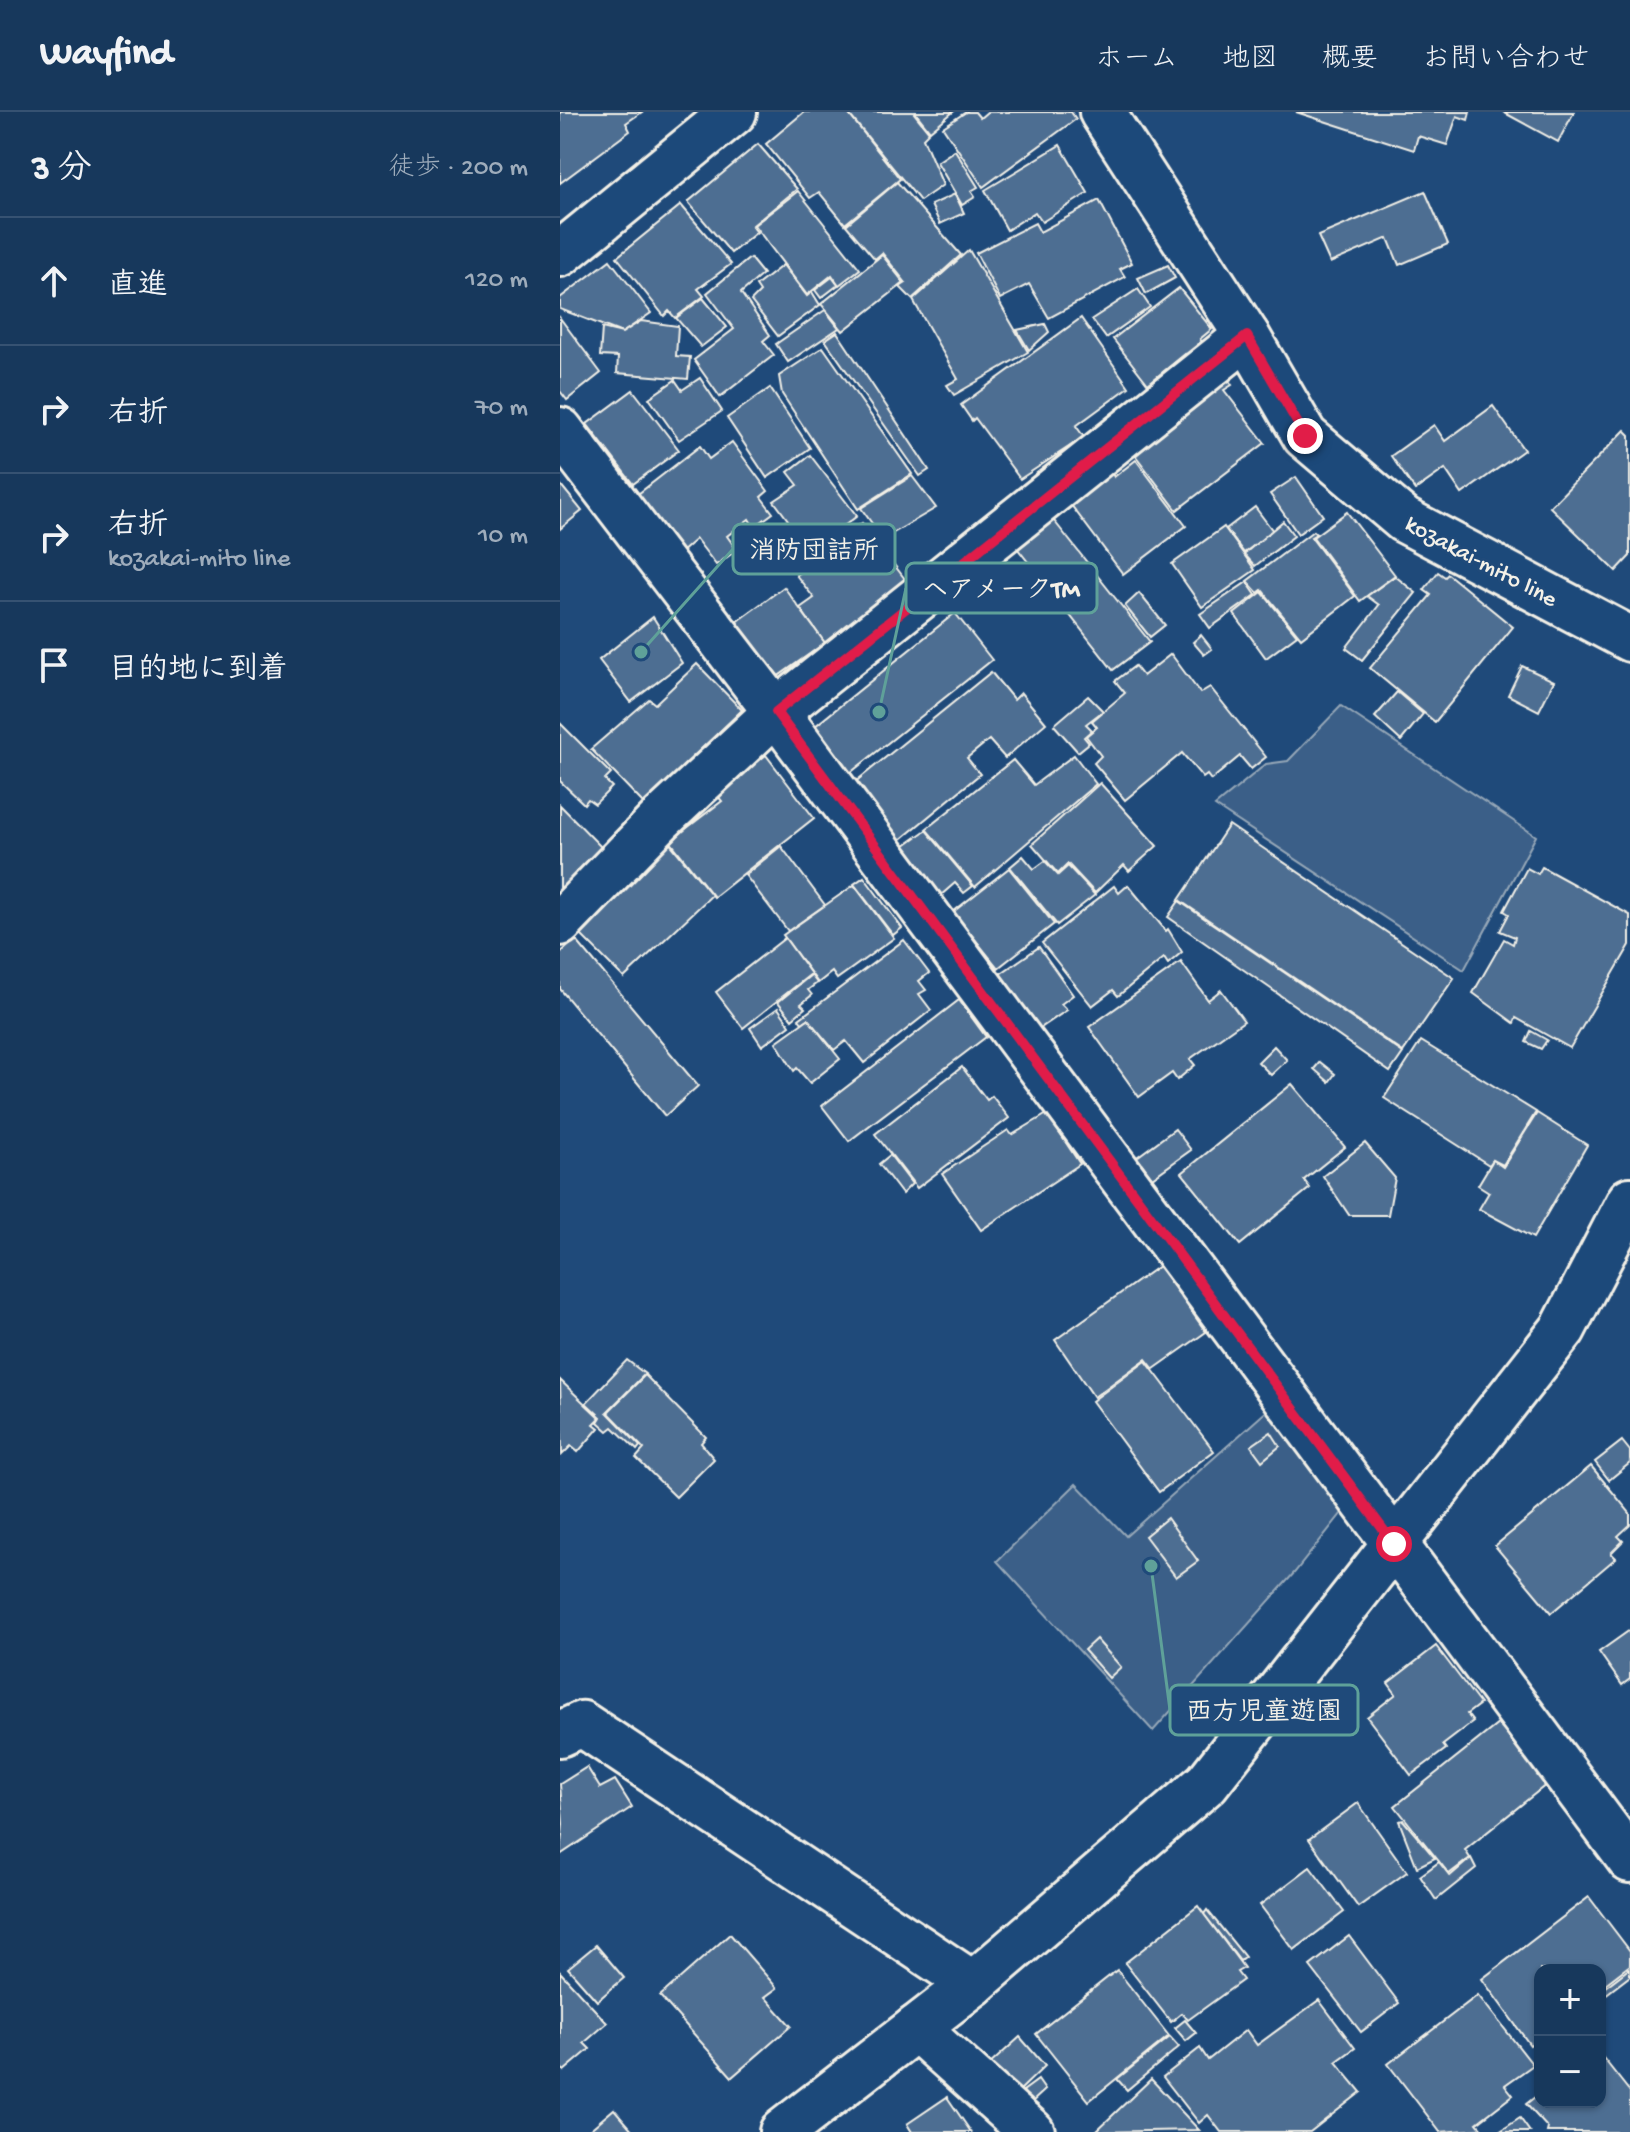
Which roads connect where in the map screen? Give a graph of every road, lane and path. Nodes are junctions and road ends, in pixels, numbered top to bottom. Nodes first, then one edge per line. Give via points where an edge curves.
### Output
1 (734, 112) edge
2 (1102, 112) edge
3 (560, 254) edge
4 (1247, 336) junction
5 (560, 430) edge
6 (1630, 639) edge
7 (776, 712) junction
8 (560, 923) edge
9 (1630, 1200) edge
10 (1394, 1544) junction
11 (560, 1734) edge
12 (1630, 1860) edge
13 (973, 1984) junction
14 (916, 2028) junction
15 (782, 2132) edge
16 (1032, 2132) edge

1 - 3 street
2 - 4 street, kozakai-mito line
4 - 6 street, kozakai-mito line via 1305,436 1404,520
4 - 7 street
5 - 7 street
7 - 8 street
7 - 10 street
9 - 10 street via 1563,1329
10 - 12 street
10 - 13 street via 1207,1783
11 - 13 street via 582,1724
13 - 14 street
14 - 15 street
14 - 16 street

